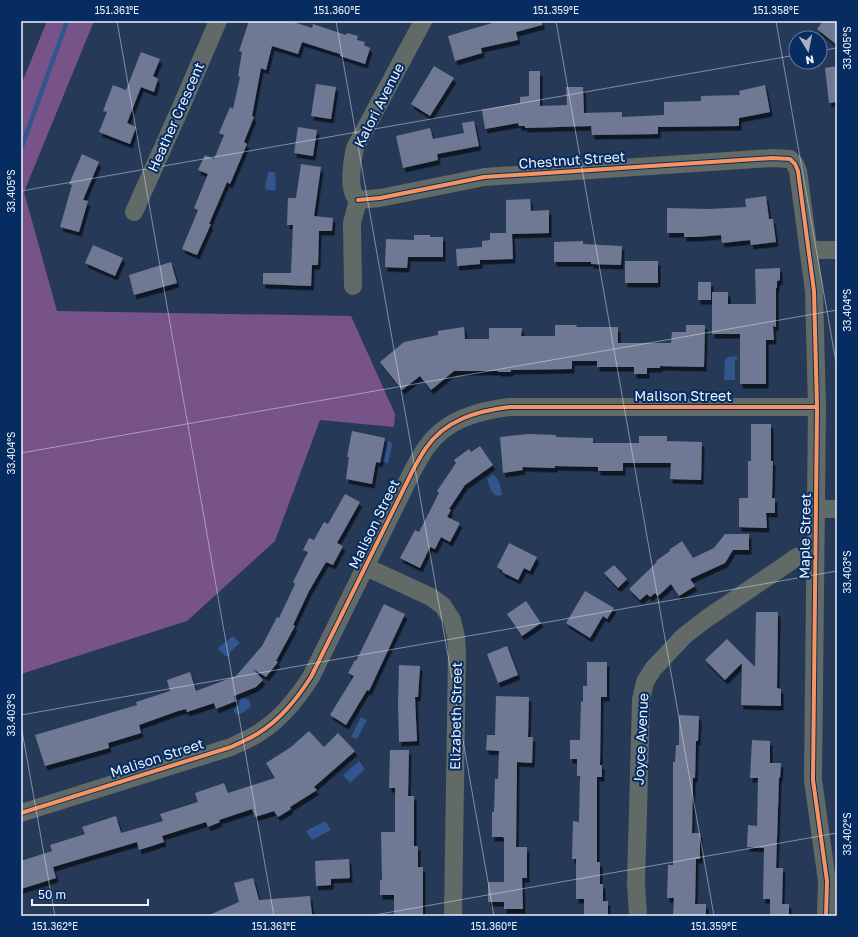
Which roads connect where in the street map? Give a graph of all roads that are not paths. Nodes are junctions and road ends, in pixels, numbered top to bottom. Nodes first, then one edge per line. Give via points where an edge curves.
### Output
1 (218, 21) edge
2 (422, 21) edge
3 (790, 158) joint
4 (358, 200) junction
5 (134, 212) dead end
6 (809, 250) junction
7 (837, 250) edge
8 (353, 286) dead end
9 (817, 407) junction
10 (816, 509) junction
11 (837, 509) edge
12 (815, 555) junction
13 (366, 566) junction
14 (21, 813) edge
15 (832, 881) edge
16 (453, 916) edge
17 (638, 916) edge
18 (826, 916) edge

1 - 5 street, Heather Crescent
2 - 4 street, Kalori Avenue via 356,148 352,163 352,190
3 - 4 street, Chestnut Street via 484,177
3 - 6 street, Maple Street via 798,171
4 - 8 street via 352,223
6 - 7 street
6 - 9 street, Maple Street via 814,291
9 - 10 street, Maple Street
9 - 13 street, Malison Street via 509,407 465,417 444,429 426,447
10 - 11 street
10 - 12 street, Maple Street
12 - 15 street, Maple Street via 812,780
12 - 17 street, Joyce Avenue via 797,557 706,619 684,636 653,669 645,682 641,700 636,882
13 - 14 street, Malison Street via 297,698 280,717 256,735 231,747
13 - 16 street, Elizabeth Street via 431,597 443,606 452,620 457,654
15 - 18 street, Maple Street

